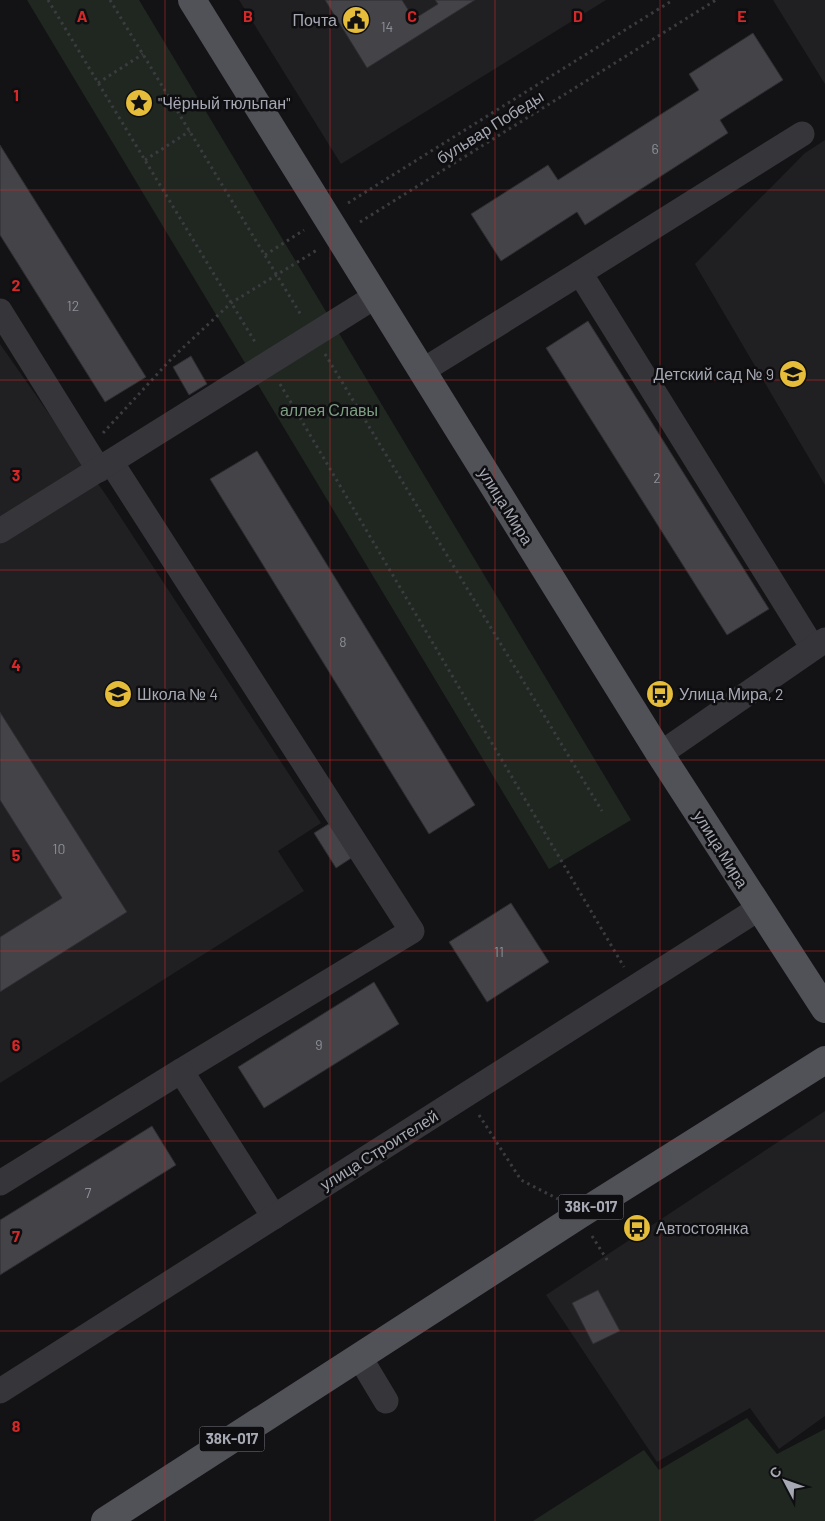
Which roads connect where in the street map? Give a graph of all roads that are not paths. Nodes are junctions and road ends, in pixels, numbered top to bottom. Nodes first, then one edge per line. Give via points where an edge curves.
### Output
1 (192, 0) edge
2 (802, 134) dead end
3 (580, 273) junction
4 (376, 296) junction
5 (0, 311) edge
6 (422, 371) junction
7 (99, 461) junction
8 (0, 531) edge
9 (819, 644) edge
10 (660, 754) junction
11 (758, 908) junction
12 (825, 1009) edge
13 (825, 1060) edge
14 (181, 1072) junction
15 (0, 1183) edge
16 (274, 1217) junction
17 (359, 1356) junction
18 (0, 1391) edge
19 (386, 1401) dead end
20 (105, 1521) edge

1 - 4 main road, улица Мира
2 - 3 street
3 - 6 street
3 - 9 street
4 - 6 main road, улица Мира
4 - 7 street via 268,364
5 - 7 street
6 - 10 main road, улица Мира
7 - 8 street
7 - 14 street via 412,931
9 - 10 street
10 - 11 main road, улица Мира
11 - 12 main road, улица Мира
11 - 16 street, улица Строителей
13 - 17 main road, 38К-017
14 - 15 street
14 - 16 street
16 - 18 street, улица Строителей
17 - 19 street
17 - 20 main road, 38К-017

